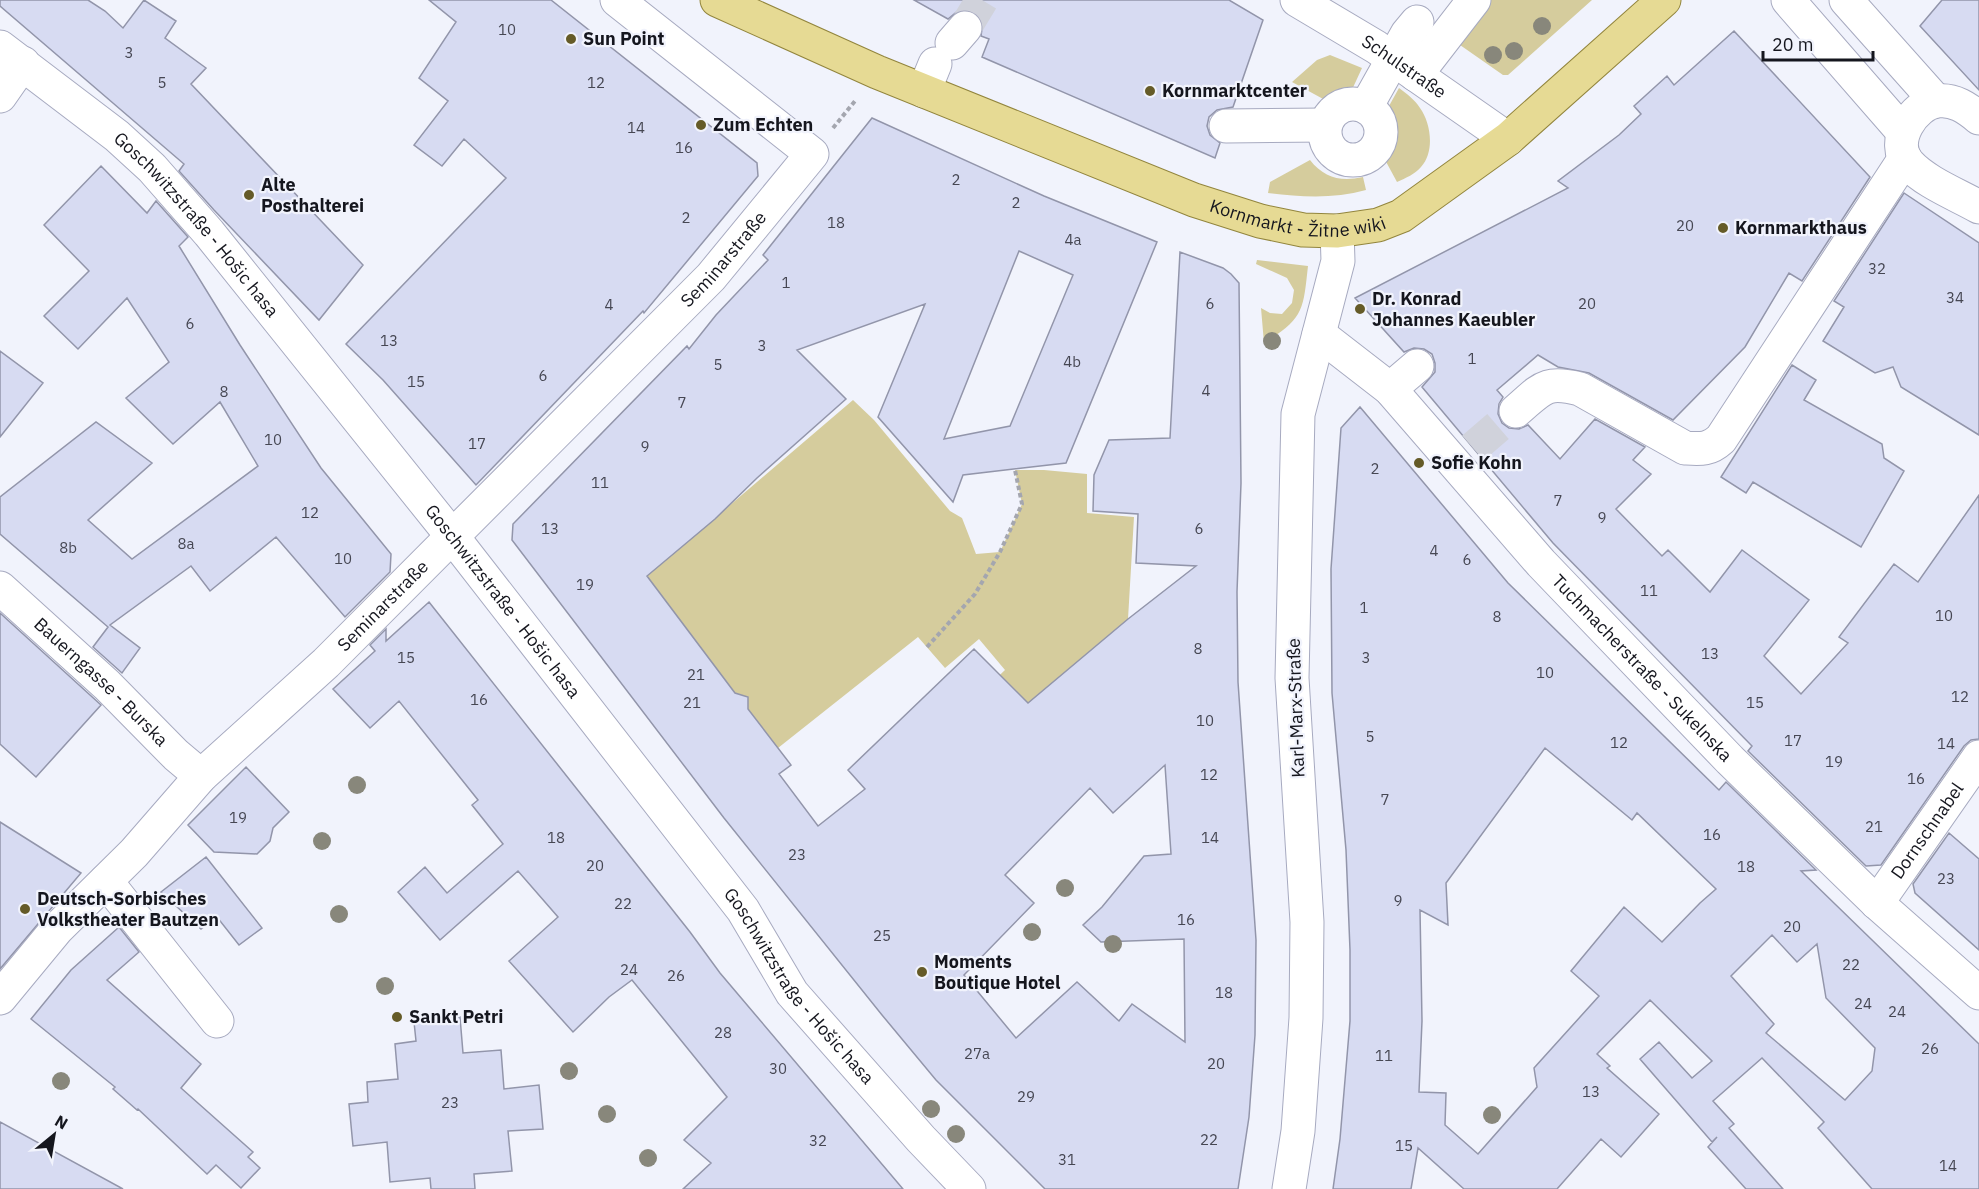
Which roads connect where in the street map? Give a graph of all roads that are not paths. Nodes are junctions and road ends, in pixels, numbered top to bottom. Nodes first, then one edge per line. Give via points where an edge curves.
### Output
1 (617, 0) edge
2 (717, 0) edge
3 (1297, 0) edge
4 (1474, 0) edge
5 (1664, 0) edge
6 (1788, 0) edge
7 (1846, 0) edge
8 (1426, 11) edge
9 (12, 55) edge
10 (1404, 67) junction
11 (0, 96) edge
12 (1936, 101) junction
13 (1366, 107) junction
14 (1979, 118) edge
15 (1325, 125) junction
16 (1226, 126) dead end
17 (1508, 139) junction
18 (1904, 145) junction
19 (1979, 207) edge
20 (1337, 231) junction
21 (1318, 334) junction
22 (1417, 366) dead end
23 (1390, 389) junction
24 (1516, 411) tunnel mouth
25 (452, 536) junction
26 (0, 588) edge
27 (1979, 757) edge
28 (201, 776) junction
29 (106, 880) junction
30 (1877, 903) junction
31 (1979, 993) edge
32 (0, 998) edge
33 (217, 1021) dead end
34 (969, 1189) edge
35 (1289, 1189) edge

1 - 25 street, Seminarstraße via 812,154 711,277
2 - 20 main road, Kornmarkt - Žitne wiki via 877,72 944,57 1194,200 1303,230
3 - 10 street, Schulstraße
4 - 10 street
5 - 17 main road, Kornmarkt - Žitne wiki
6 - 18 street
7 - 12 street
8 - 10 street via 1407,34
9 - 11 street
9 - 25 street, Goschwitzstraße - Hošic hasa via 152,168 217,242
10 - 13 street
10 - 17 street, Schulstraße
12 - 14 street via 1959,104
12 - 18 street via 1916,114
13 - 15 street via 1341,105
13 - 15 street via 1374,113 1382,130 1376,149 1360,160 1341,158 1332,152 1324,135
15 - 16 street
17 - 20 main road, Kornmarkt - Žitne wiki via 1401,216 1378,225
18 - 19 street via 1908,163
18 - 24 street via 1727,429 1712,447 1685,448 1580,389 1561,384 1545,387
20 - 21 street, Karl-Marx-Straße via 1338,261
21 - 23 street, Tuchmacherstraße - Sukelnska
21 - 35 street, Karl-Marx-Straße via 1298,414 1292,678 1307,922 1306,1018 1298,1131
22 - 23 street
23 - 30 street, Tuchmacherstraße - Sukelnska via 1463,456 1541,563 1730,760
25 - 28 street, Seminarstraße via 326,663
25 - 34 street, Goschwitzstraße - Hošic hasa via 743,910 792,993
26 - 28 street, Bauerngasse - Burska
27 - 30 street, Dornschnabel
28 - 29 street, Seminarstraße
29 - 32 street, Seminarstraße via 57,929
29 - 33 street
30 - 31 street, Tuchmacherstraße - Sukelnska

